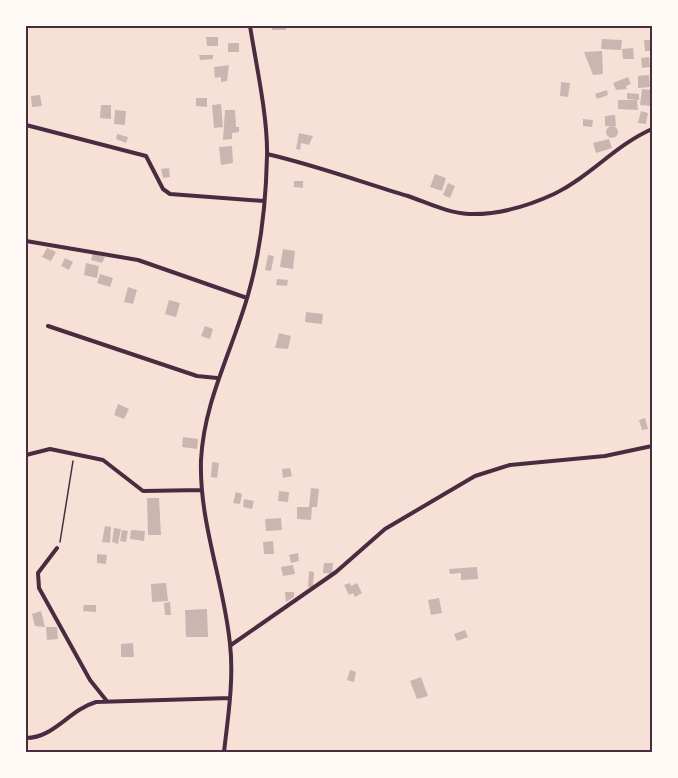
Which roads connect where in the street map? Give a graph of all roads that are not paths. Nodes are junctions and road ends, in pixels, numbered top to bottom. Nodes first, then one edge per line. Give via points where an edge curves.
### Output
1 (250, 26) edge
2 (26, 125) edge
3 (652, 129) edge
4 (267, 154) junction
5 (264, 201) junction
6 (26, 241) edge
7 (247, 298) junction
8 (48, 326) dead end
9 (217, 378) junction
10 (652, 446) edge
11 (26, 455) edge
12 (202, 489) junction
13 (57, 548) road end
14 (231, 645) junction
15 (230, 698) junction
16 (106, 700) junction
17 (26, 738) edge
18 (224, 753) edge

1 - 4 street
2 - 5 street via 146,156 163,189 170,194
3 - 4 street via 630,139 584,179 516,208 484,213 452,211
4 - 5 street
5 - 7 street via 256,266
6 - 7 street via 138,260
7 - 9 street
8 - 9 street via 197,376
9 - 12 street via 204,432
10 - 14 street via 605,456 510,465 476,476 385,529 336,573
11 - 12 street via 42,449 103,460 143,491
12 - 14 street
13 - 16 street via 38,573 39,588 90,680
14 - 15 street
15 - 16 street
15 - 18 street
16 - 17 street via 85,705 44,735

